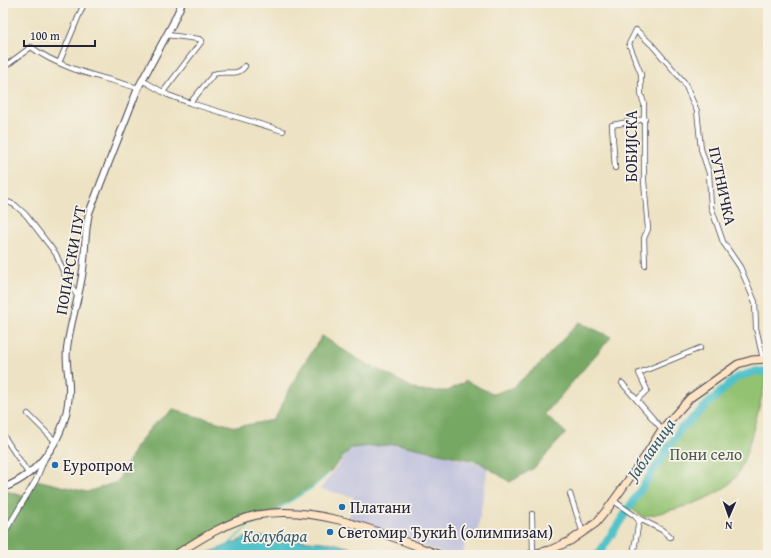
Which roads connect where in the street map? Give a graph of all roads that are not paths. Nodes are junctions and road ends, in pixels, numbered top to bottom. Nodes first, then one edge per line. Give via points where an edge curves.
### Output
1 (182, 3) edge
2 (83, 6) dead end
3 (636, 30) joint
4 (167, 36) junction
5 (59, 63) junction
6 (244, 66) dead end
7 (3, 68) edge
8 (142, 80) junction
9 (138, 88) junction
10 (163, 92) junction
11 (190, 104) junction
12 (645, 119) junction
13 (283, 131) dead end
14 (615, 168) dead end
15 (3, 200) edge
16 (645, 265) dead end
17 (78, 296) junction
18 (700, 348) dead end
19 (763, 359) edge
20 (622, 383) dead end
21 (637, 400) junction
22 (28, 414) dead end
23 (662, 429) junction
24 (3, 435) edge
25 (55, 441) junction
26 (45, 458) junction
27 (28, 474) junction
28 (3, 488) edge
29 (570, 494) dead end
30 (614, 501) junction
31 (532, 514) dead end
32 (637, 517) junction
33 (583, 533) junction
34 (3, 535) edge
35 (670, 537) dead end
36 (531, 554) edge
37 (175, 555) edge
38 (440, 555) edge
39 (633, 555) edge

1 - 4 street, ПОПАРСКИ ПУТ
2 - 5 street
3 - 12 street, БОБИЈСКА via 629,44 640,74
3 - 19 street, ПУТНИЧКА via 652,44 684,82 697,111 701,149 709,173 711,207 723,242 740,267 756,302 756,328
4 - 8 street, ПОПАРСКИ ПУТ
4 - 10 street via 202,41
5 - 7 street via 31,47
5 - 9 street
6 - 11 street via 240,72 214,74
8 - 9 street, ПОПАРСКИ ПУТ
8 - 10 street
9 - 17 street, ПОПАРСКИ ПУТ via 89,213
10 - 11 street
11 - 13 street
12 - 14 street via 612,125
12 - 16 street, БОБИЈСКА via 644,181 648,229 644,238
15 - 17 street via 15,205 26,215 56,254 65,276
17 - 25 street, ПОПАРСКИ ПУТ via 67,351 68,400
18 - 21 street via 639,373 647,390
19 - 23 main road via 738,364 706,386 679,408
20 - 21 street
21 - 23 street
22 - 25 street
23 - 30 main road
24 - 27 street
25 - 26 street, ПОПАРСКИ ПУТ
26 - 27 street, ПОПАРСКИ ПУТ
26 - 34 street
27 - 28 street, ПОПАРСКИ ПУТ
29 - 33 street
30 - 32 street
30 - 33 main road via 601,518
31 - 36 street
32 - 35 street
32 - 39 street via 639,524
33 - 36 main road via 555,548
37 - 38 main road via 238,520 278,513 343,522

